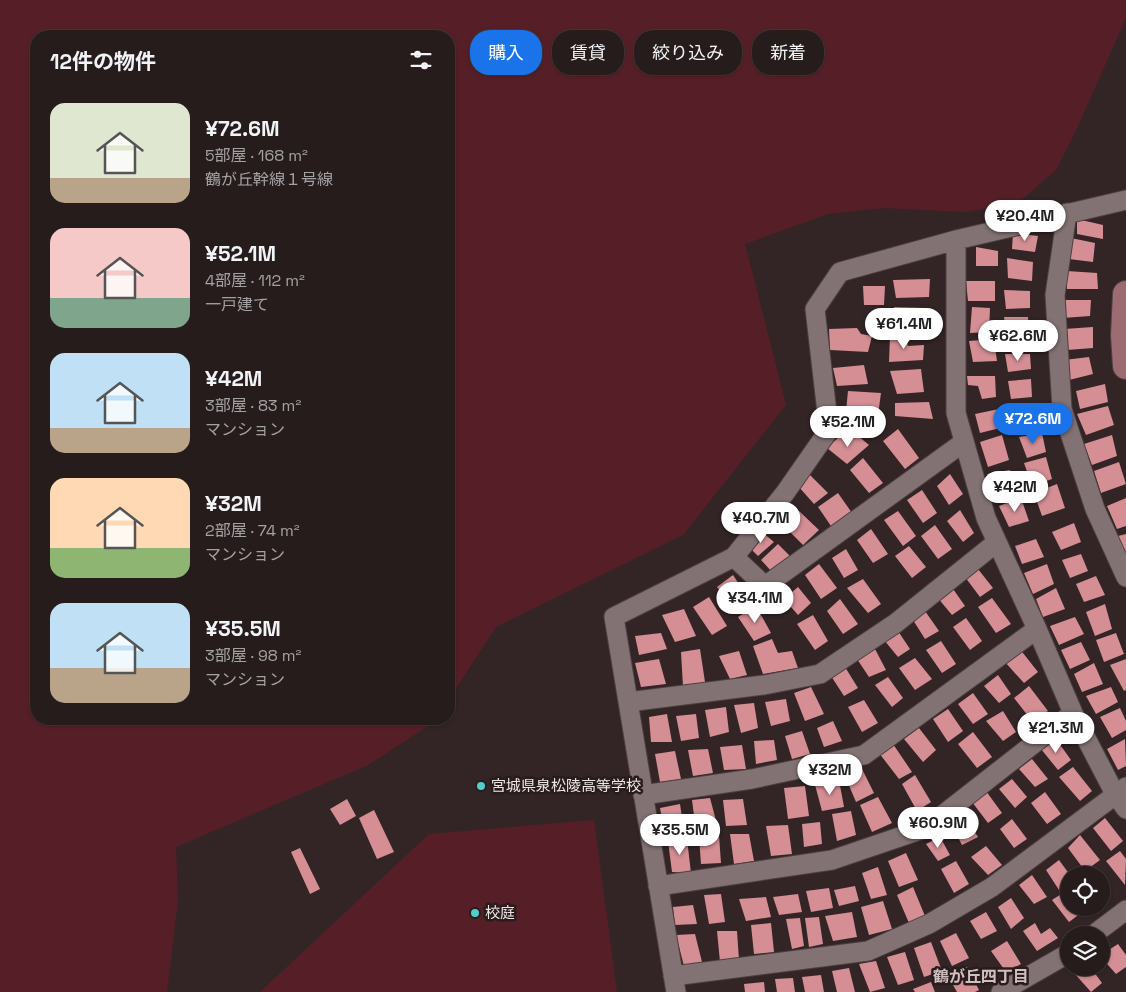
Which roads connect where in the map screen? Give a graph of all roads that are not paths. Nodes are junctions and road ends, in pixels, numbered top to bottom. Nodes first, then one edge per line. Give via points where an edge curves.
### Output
1 (1126, 200) edge
2 (1067, 213) junction
3 (956, 240) junction
4 (1126, 294) edge
5 (1126, 366) edge
6 (964, 442) junction
7 (997, 542) junction
8 (734, 557) junction
9 (1126, 577) edge
10 (1037, 629) junction
11 (628, 702) junction
12 (1073, 713) junction
13 (643, 795) junction
14 (1122, 797) edge
15 (658, 886) junction
16 (1126, 910) edge
17 (1105, 926) edge
18 (1060, 958) edge
19 (674, 984) edge
20 (1001, 992) edge

1 - 2 street
2 - 3 street
2 - 9 street via 1055,295 1062,409 1095,509
3 - 6 street via 956,413
3 - 8 street via 840,272 815,309 829,430 785,493
4 - 5 street
6 - 7 street via 986,518
6 - 8 street via 765,586
7 - 10 street
7 - 11 street via 896,623 820,674 764,685
8 - 11 street via 614,617
10 - 12 street
10 - 13 street via 864,755 752,779
11 - 13 street
12 - 14 street
12 - 15 street via 926,828 832,860
13 - 15 street
14 - 19 street via 992,887 928,924 868,951
15 - 19 street
16 - 17 street
18 - 20 street

